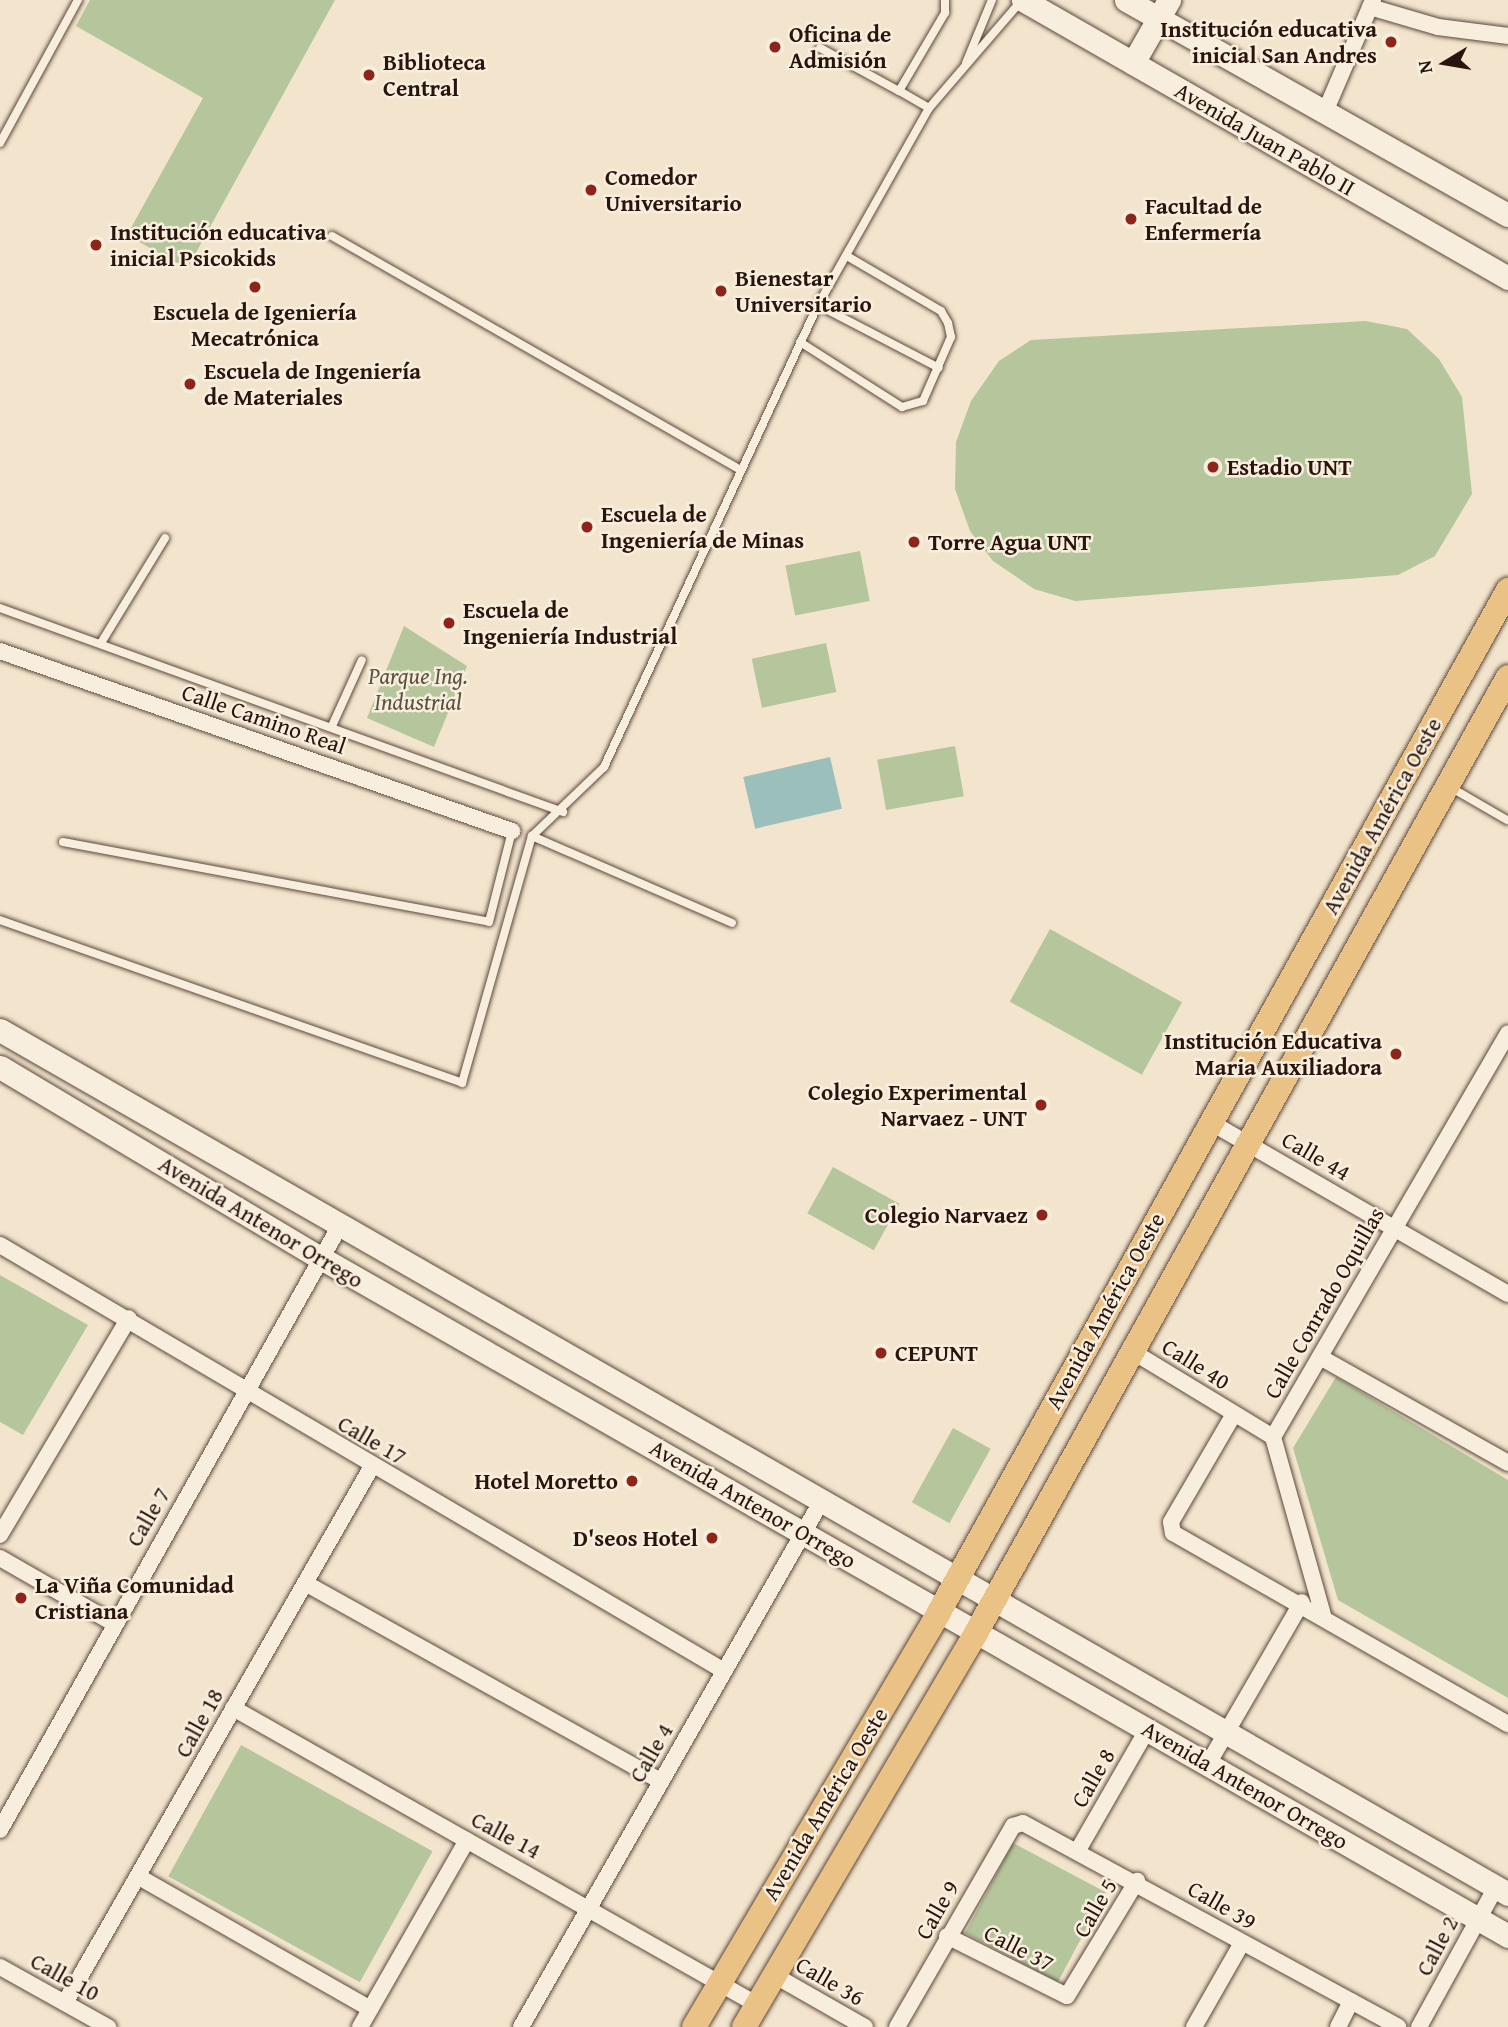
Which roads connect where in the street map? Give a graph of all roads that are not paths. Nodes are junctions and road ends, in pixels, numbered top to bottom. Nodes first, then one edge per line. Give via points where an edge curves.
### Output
1 (78, 0) edge
2 (945, 0) edge
3 (992, 0) edge
4 (1023, 0) edge
5 (1126, 0) edge
6 (1372, 3) edge
7 (1164, 9) edge
8 (1508, 36) edge
9 (820, 48) dead end
10 (1133, 63) junction
11 (965, 65) junction
12 (899, 91) junction
13 (929, 108) junction
14 (1325, 112) junction
15 (0, 143) edge
16 (1508, 215) edge
17 (331, 236) dead end
18 (847, 256) junction
19 (1508, 278) edge
20 (818, 305) junction
21 (800, 342) junction
22 (939, 368) junction
23 (740, 470) junction
24 (165, 538) dead end
25 (1504, 606) edge
26 (0, 608) edge
27 (101, 643) junction
28 (0, 651) edge
29 (362, 660) dead end
30 (1508, 677) edge
31 (332, 726) junction
32 (1447, 786) junction
33 (564, 812) junction
34 (1507, 820) edge
35 (512, 831) joint
36 (532, 836) junction
37 (63, 842) dead end
38 (0, 920) edge
39 (732, 923) dead end
40 (0, 1030) edge
41 (1508, 1033) edge
42 (0, 1067) edge
43 (1210, 1122) junction
44 (1246, 1141) junction
45 (1394, 1228) junction
46 (338, 1229) junction
47 (0, 1245) edge
48 (321, 1258) junction
49 (1508, 1294) edge
50 (129, 1318) junction
51 (1130, 1350) junction
52 (1320, 1357) junction
53 (246, 1392) junction
54 (1234, 1414) junction
55 (1273, 1437) junction
56 (1508, 1463) edge
57 (372, 1466) junction
58 (821, 1502) junction
59 (803, 1531) junction
60 (0, 1535) edge
61 (0, 1558) edge
62 (957, 1581) junction
63 (305, 1583) junction
64 (993, 1601) junction
65 (1302, 1602) junction
66 (939, 1612) junction
67 (1324, 1615) junction
68 (113, 1623) junction
69 (976, 1633) junction
70 (1075, 1647) junction
71 (724, 1671) junction
72 (1058, 1680) junction
73 (233, 1708) junction
74 (1508, 1724) edge
75 (1147, 1730) junction
76 (1227, 1733) junction
77 (1208, 1764) junction
78 (661, 1781) junction
79 (1023, 1824) joint
80 (0, 1830) edge
81 (467, 1840) junction
82 (1078, 1850) junction
83 (139, 1877) junction
84 (1137, 1881) junction
85 (1502, 1890) edge
86 (590, 1906) junction
87 (1478, 1918) junction
88 (947, 1936) junction
89 (1508, 1936) edge
90 (1242, 1943) junction
91 (0, 1967) edge
92 (772, 1974) junction
93 (719, 1983) junction
94 (1070, 1995) joint
95 (1351, 2001) junction
96 (65, 2003) junction
97 (756, 2004) junction
98 (370, 2009) junction
99 (108, 2027) edge
100 (360, 2027) edge
101 (521, 2027) edge
102 (694, 2027) edge
103 (744, 2027) edge
104 (865, 2027) edge
105 (897, 2027) edge
106 (1194, 2027) edge
107 (1338, 2027) edge
108 (1398, 2027) edge
109 (1419, 2027) edge

1 - 15 lane
2 - 12 lane via 945,13
3 - 11 lane
4 - 10 street, Avenida Juan Pablo II
4 - 11 lane
5 - 7 street
6 - 8 street via 1438,27
6 - 14 street
7 - 10 street
7 - 14 street
9 - 12 lane
10 - 19 street, Avenida Juan Pablo II
11 - 13 lane
12 - 13 lane
13 - 18 lane
14 - 16 street
17 - 23 lane
18 - 20 lane
18 - 22 lane via 941,311 951,337
20 - 21 lane
20 - 22 lane
21 - 22 lane via 902,407 923,401
21 - 23 lane
23 - 33 lane via 604,766
24 - 27 lane
25 - 43 main road, Avenida América Oeste
26 - 27 lane
27 - 31 lane
28 - 35 street, Calle Camino Real
29 - 31 lane
30 - 32 main road, Avenida América Oeste
31 - 33 lane
32 - 34 lane
32 - 44 main road, Avenida América Oeste
33 - 36 lane
35 - 37 lane via 489,922
36 - 38 lane via 462,1083
36 - 39 lane
40 - 46 street, Avenida Antenor Orrego
41 - 45 street, Calle Conrado Oquillas
42 - 48 street, Avenida Antenor Orrego
43 - 44 street, Calle 44
43 - 62 main road, Avenida América Oeste
44 - 45 street, Calle 44
44 - 51 main road, Avenida América Oeste
45 - 49 street, Calle 44
45 - 52 street, Calle Conrado Oquillas
46 - 48 street, Calle 7
46 - 58 street, Avenida Antenor Orrego
47 - 50 street, Calle 17
48 - 53 street, Calle 7
48 - 59 street, Avenida Antenor Orrego
50 - 53 street, Calle 17
50 - 60 street
51 - 54 street, Calle 40
51 - 64 main road, Avenida América Oeste
52 - 55 street, Calle Conrado Oquillas
52 - 56 street
53 - 57 street, Calle 17
53 - 68 street, Calle 7
54 - 55 street, Calle 40
54 - 65 street via 1171,1522 1173,1533
55 - 67 street
57 - 63 street, Calle 18
57 - 71 street, Calle 17
58 - 59 street, Calle 4
58 - 62 street, Avenida Antenor Orrego
59 - 66 street, Avenida Antenor Orrego
59 - 71 street, Calle 4
61 - 68 street
62 - 64 street, Avenida Antenor Orrego
62 - 66 main road, Avenida América Oeste
63 - 73 street, Calle 18
63 - 78 street
64 - 69 main road, Avenida América Oeste
64 - 70 street, Avenida Antenor Orrego
65 - 67 street
65 - 76 street
66 - 69 street, Avenida Antenor Orrego
66 - 93 main road, Avenida América Oeste
67 - 74 street
68 - 80 street, Calle 7
69 - 72 street, Avenida Antenor Orrego
69 - 92 main road, Avenida América Oeste
70 - 72 street
70 - 76 street, Avenida Antenor Orrego
71 - 78 street, Calle 4
72 - 75 street, Avenida Antenor Orrego
73 - 81 street, Calle 14
73 - 83 street, Calle 18
75 - 77 street, Avenida Antenor Orrego
75 - 82 street, Calle 8
76 - 77 street
76 - 85 street, Avenida Antenor Orrego
77 - 87 street, Avenida Antenor Orrego
78 - 86 street, Calle 4
79 - 82 street, Calle 39
79 - 88 street, Calle 9 via 1013,1826
81 - 86 street, Calle 14
81 - 98 street
82 - 84 street, Calle 39
83 - 96 street, Calle 18
83 - 98 street
84 - 90 street, Calle 39
84 - 94 street, Calle 5
85 - 87 street, Calle 2
86 - 93 street, Calle 14
86 - 101 street, Calle 4
87 - 89 street, Avenida Antenor Orrego
87 - 109 street, Calle 2
88 - 94 street, Calle 37
88 - 105 street, Calle 9
90 - 95 street, Calle 39
90 - 106 street
91 - 96 street, Calle 10
92 - 97 main road, Avenida América Oeste
92 - 104 street, Calle 36
93 - 97 street, Calle 14
93 - 102 main road, Avenida América Oeste
95 - 107 street
95 - 108 street, Calle 39
96 - 99 street, Calle 10
97 - 103 main road, Avenida América Oeste
98 - 100 street

